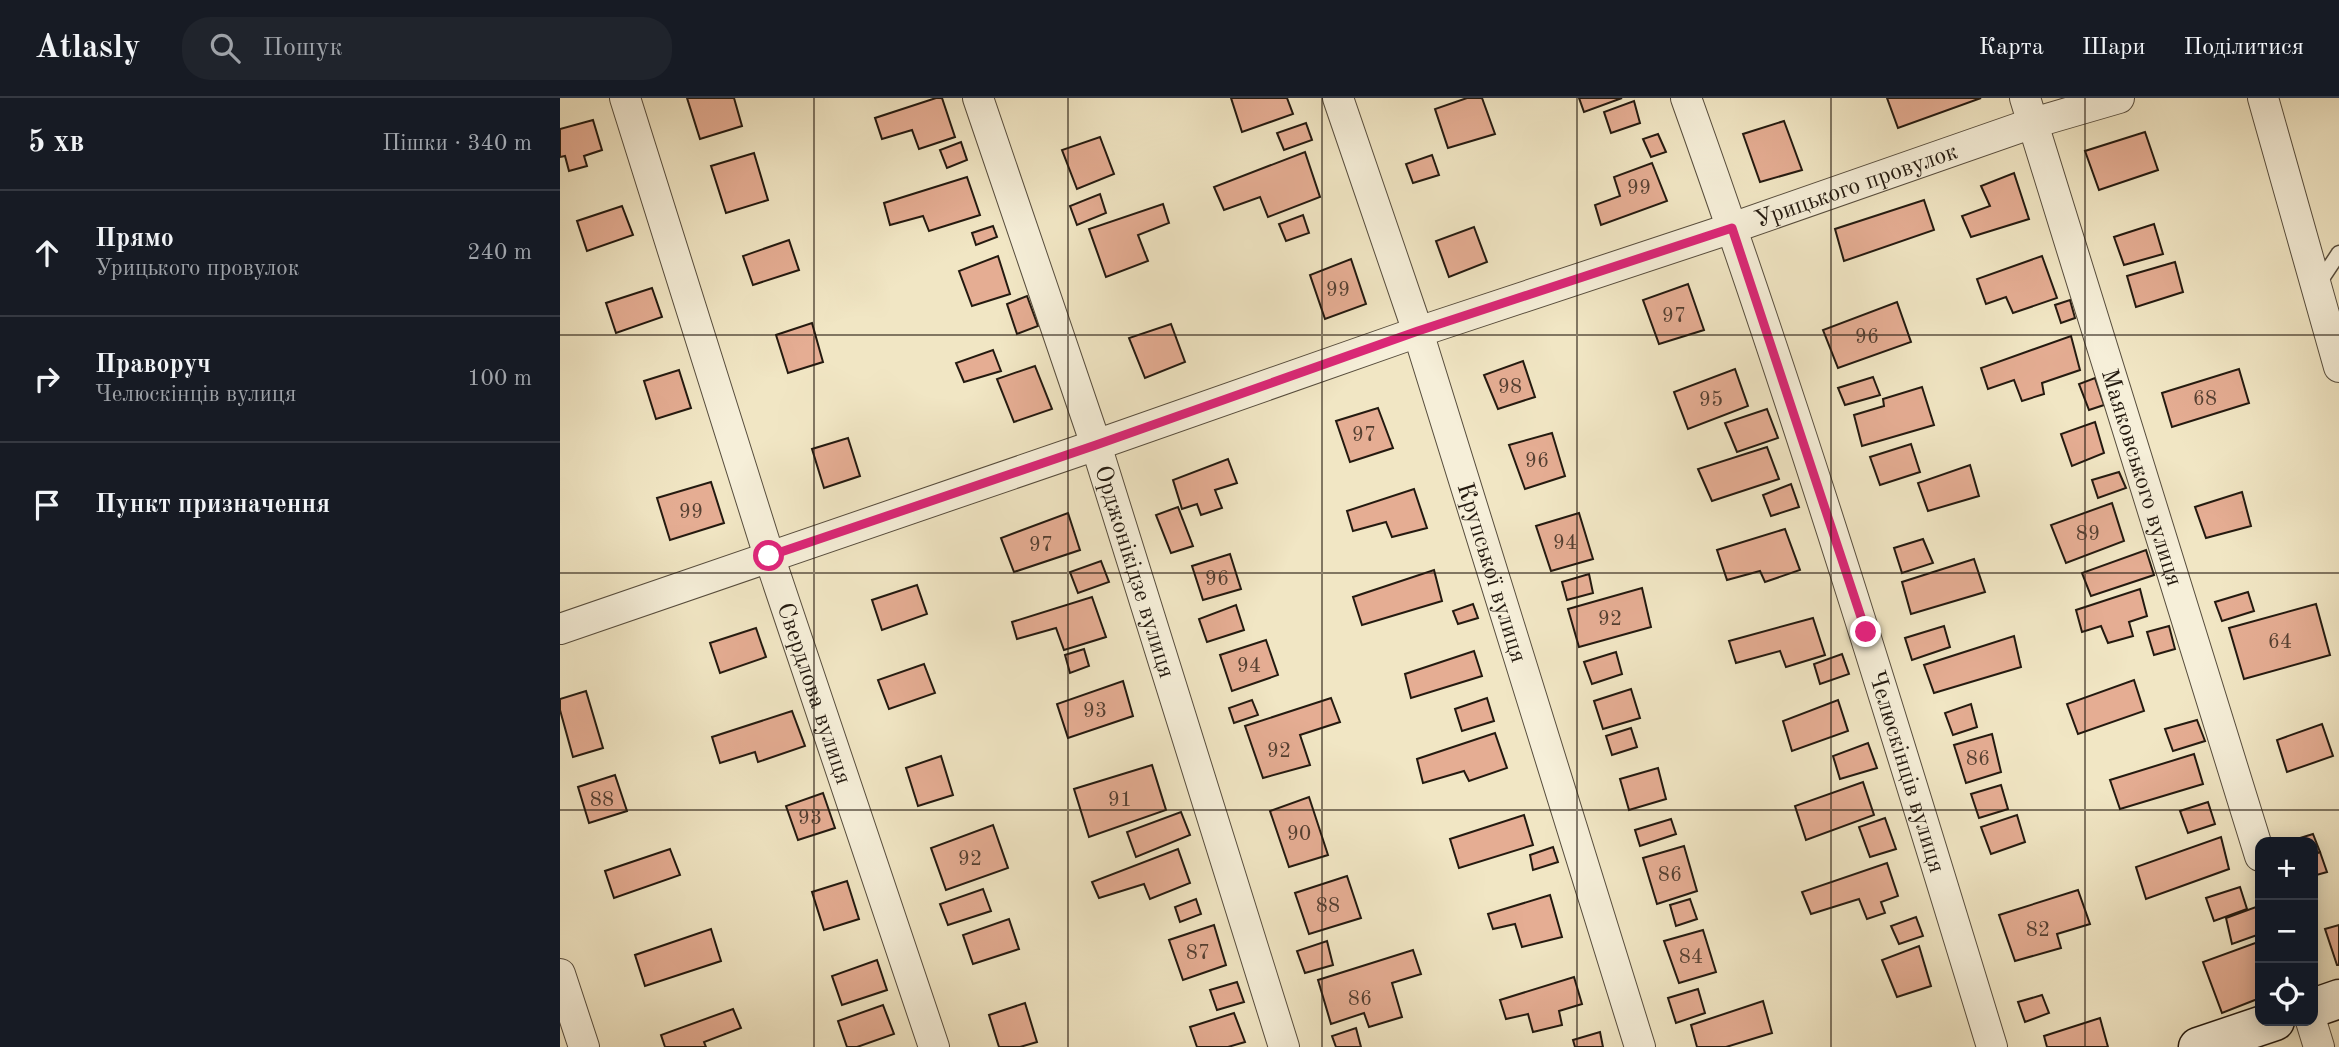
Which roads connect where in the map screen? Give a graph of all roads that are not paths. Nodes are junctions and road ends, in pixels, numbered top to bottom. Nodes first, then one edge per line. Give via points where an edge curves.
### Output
1 (625, 98) edge
2 (978, 98) edge
3 (1338, 98) edge
4 (1686, 98) edge
5 (2119, 98) edge
6 (2263, 98) edge
7 (2029, 111) edge
8 (1732, 228) junction
9 (2339, 253) edge
10 (2316, 288) junction
11 (1418, 331) junction
12 (2339, 367) edge
13 (1096, 445) junction
14 (769, 556) junction
15 (560, 629) edge
16 (2255, 840) edge
17 (560, 974) edge
18 (2339, 999) edge
19 (2318, 1006) edge
20 (2260, 1026) edge
21 (2313, 1026) edge
22 (584, 1047) edge
23 (934, 1047) edge
24 (1284, 1047) edge
25 (1640, 1047) edge
26 (1992, 1047) edge
27 (2199, 1047) edge
28 (2319, 1047) edge

1 - 14 street, Свердлова вулиця
2 - 13 street, Орджонікідзе вулиця
3 - 11 street, Крупської вулиця
4 - 8 street, Челюскінців вулиця
5 - 7 street, Урицького провулок
6 - 10 street
7 - 8 street, Урицького провулок
7 - 16 street, Маяковського вулиця
8 - 11 street, Урицького провулок
8 - 26 street, Челюскінців вулиця via 1866,632
9 - 10 lane
10 - 12 street
11 - 13 street, Урицького провулок
11 - 25 street, Крупської вулиця
13 - 14 street, Урицького провулок
13 - 24 street, Орджонікідзе вулиця
14 - 15 street, Урицького провулок
14 - 23 street, Свердлова вулиця
17 - 22 street
18 - 19 street
20 - 27 street
21 - 28 street

